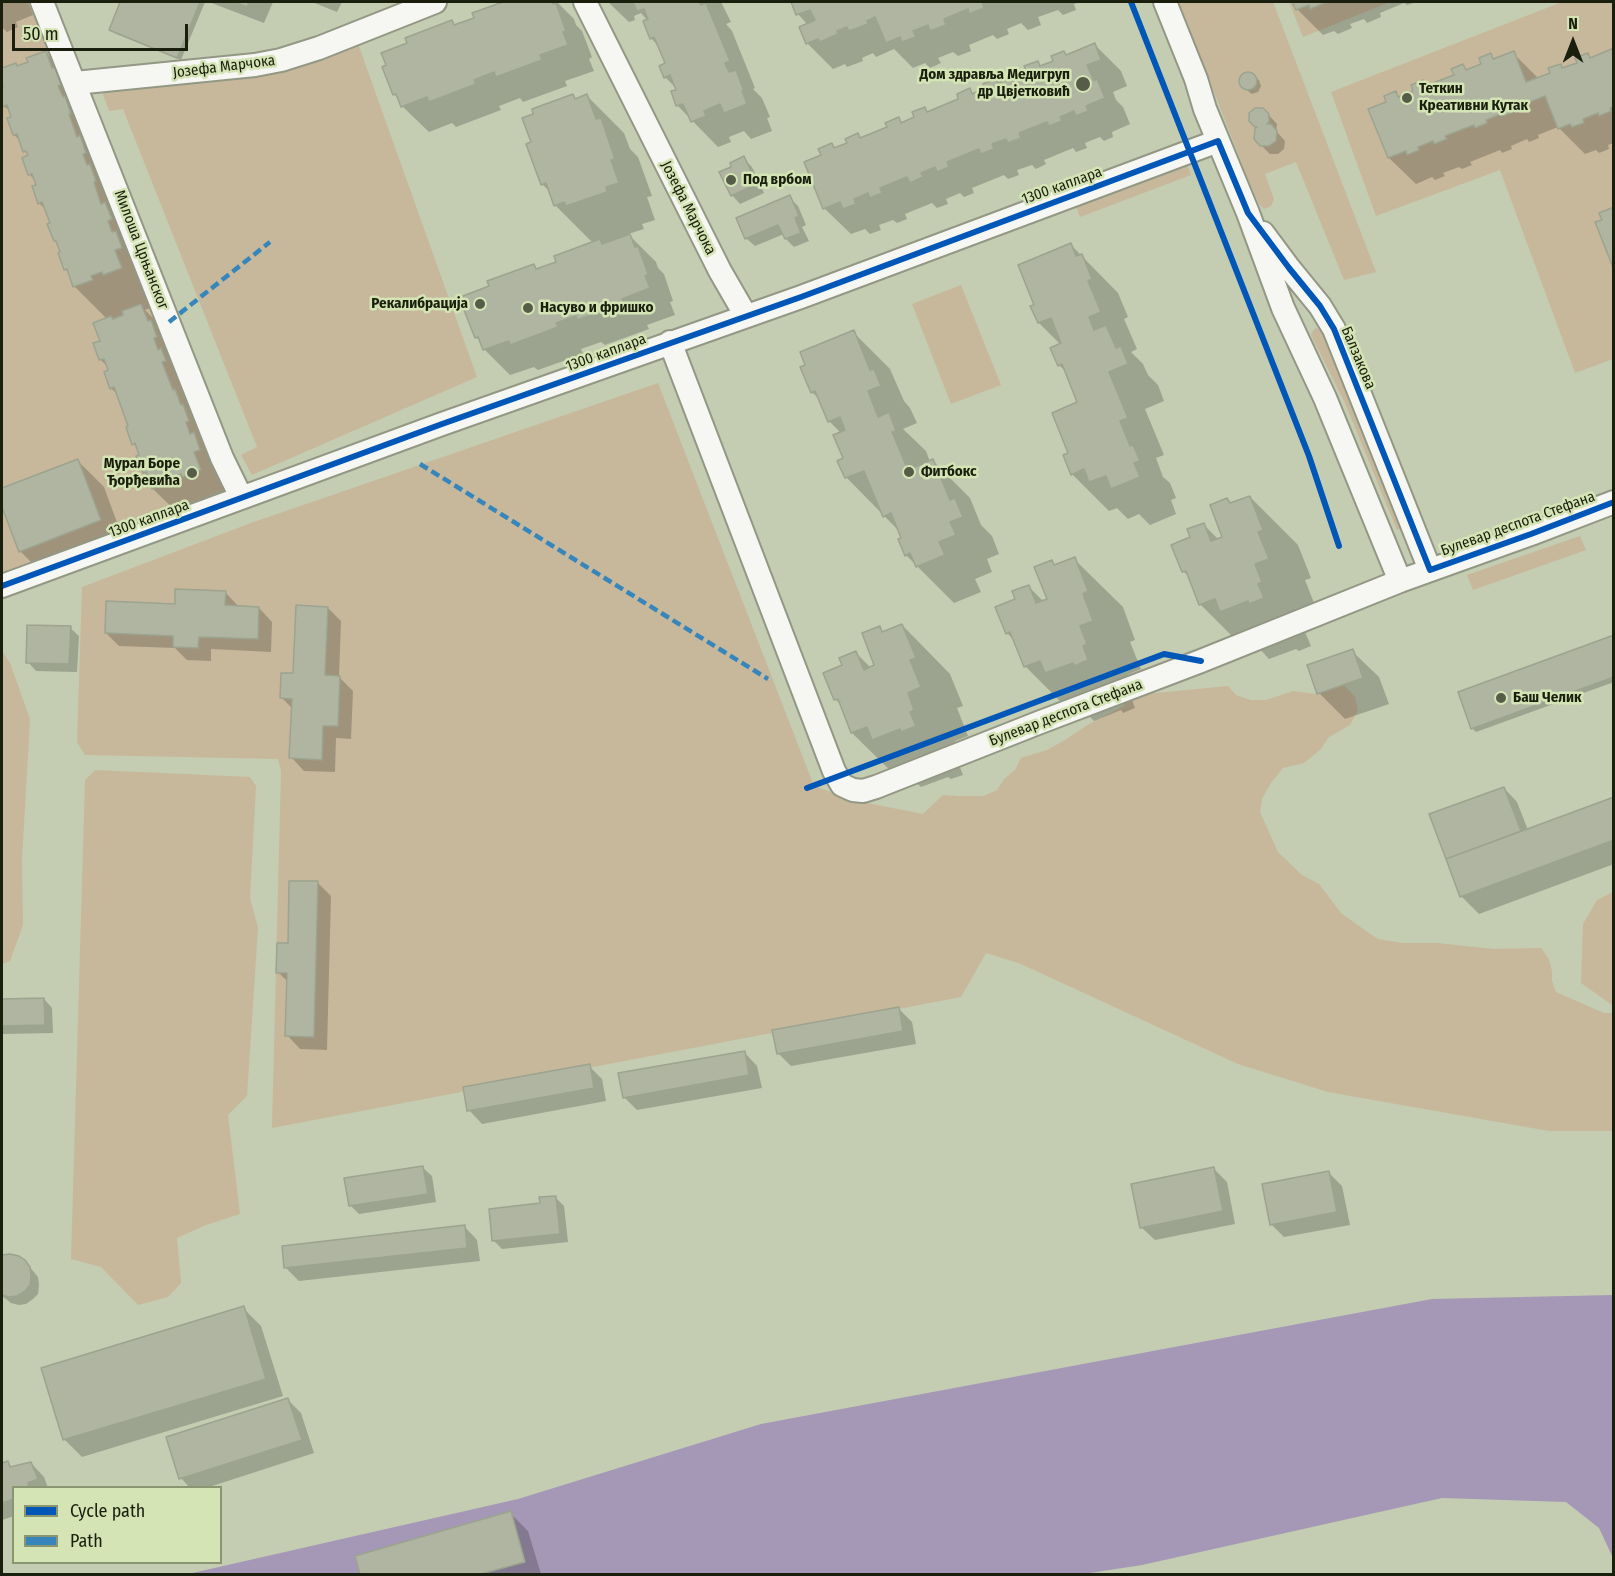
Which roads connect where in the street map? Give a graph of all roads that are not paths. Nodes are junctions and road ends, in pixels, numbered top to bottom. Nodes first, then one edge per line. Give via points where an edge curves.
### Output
1 (42, 2) edge
2 (435, 2) edge
3 (585, 2) edge
4 (1165, 2) edge
5 (75, 83) junction
6 (1218, 141) junction
7 (1248, 213) junction
8 (746, 316) junction
9 (670, 342) junction
10 (241, 497) junction
11 (1614, 502) edge
12 (1430, 570) junction
13 (1400, 581) junction
14 (2, 586) edge

1 - 5 street, Милоша Црњанског
2 - 5 street, Јозефа Марчока via 281,60
3 - 8 street, Јозефа Марчока
4 - 6 street, Балзакова
5 - 10 street, Милоша Црњанског via 222,458
6 - 7 street, Балзакова
6 - 8 street, 1300 каплара
7 - 12 street, Балзакова via 1334,328
7 - 13 street, Балзакова via 1283,308 1325,398
8 - 9 street, 1300 каплара
9 - 10 street, 1300 каплара
9 - 13 street, Булевар деспота Стефана via 834,771 842,785 853,790 876,787
10 - 14 street, 1300 каплара
11 - 12 street, Булевар деспота Стефана
12 - 13 street, Булевар деспота Стефана

